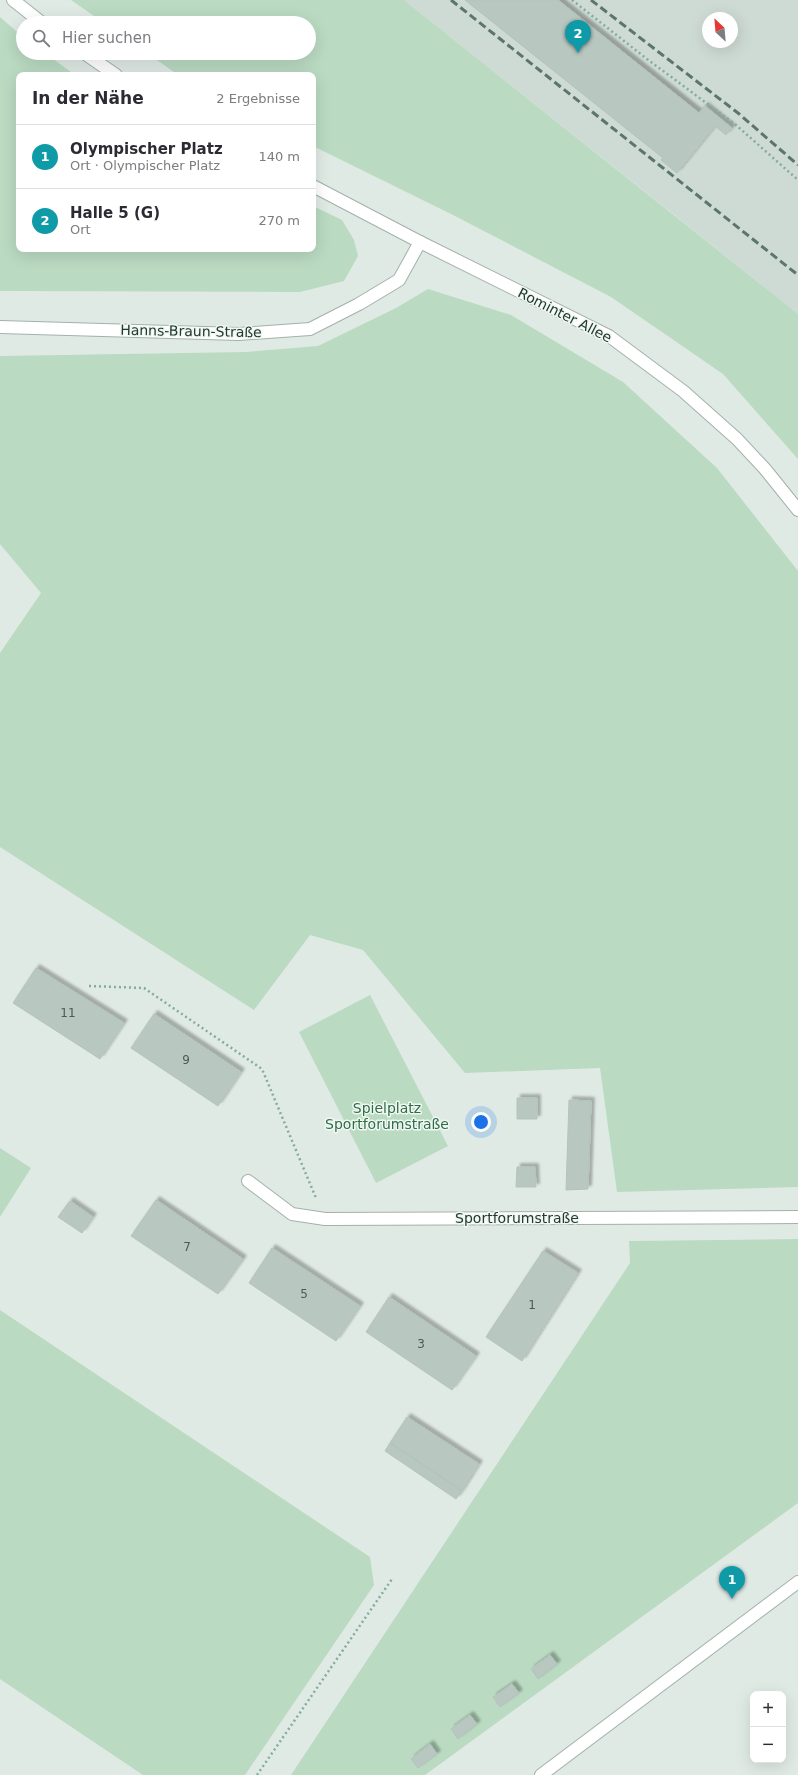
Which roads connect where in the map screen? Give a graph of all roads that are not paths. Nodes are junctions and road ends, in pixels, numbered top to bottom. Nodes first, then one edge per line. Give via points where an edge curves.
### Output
1 (13, 0) edge
2 (33, 16) edge
3 (94, 60) edge
4 (112, 72) edge
5 (316, 188) edge
6 (420, 242) junction
7 (0, 327) edge
8 (798, 510) edge
9 (248, 1181) dead end
10 (798, 1217) edge
11 (798, 1582) edge
12 (541, 1775) edge

1 - 2 street
3 - 4 street
5 - 6 street, Rominter Allee
6 - 7 street, Hanns-Braun-Straße via 399,280 310,329 239,334
6 - 8 street, Rominter Allee via 609,336 683,391 737,439
9 - 10 street, Sportforumstraße via 292,1214 325,1219
11 - 12 street

